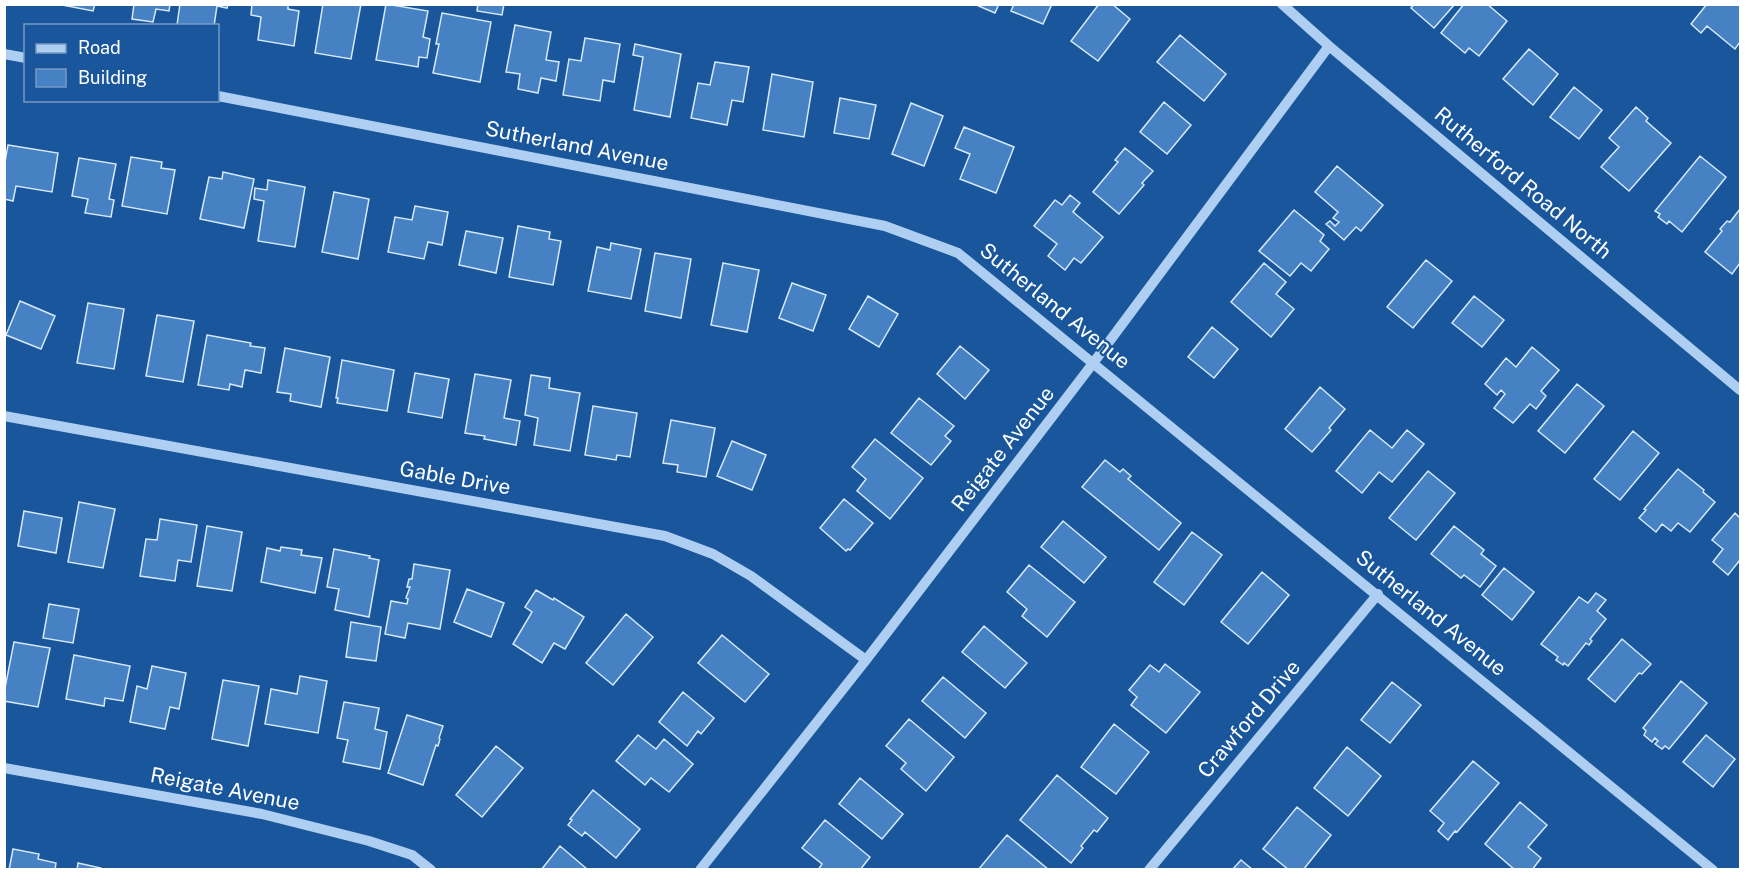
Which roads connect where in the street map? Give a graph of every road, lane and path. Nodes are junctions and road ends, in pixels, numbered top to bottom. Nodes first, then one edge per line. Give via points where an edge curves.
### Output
1 (1282, 4) edge
2 (1329, 46) junction
3 (4, 54) edge
4 (24, 58) edge
5 (219, 96) edge
6 (1094, 362) junction
7 (1740, 390) edge
8 (4, 416) edge
9 (1378, 594) junction
10 (866, 660) junction
11 (4, 768) edge
12 (431, 870) edge
13 (699, 870) edge
14 (1149, 870) edge
15 (1713, 870) edge

1 - 2 street, Rutherford Road North
2 - 6 street, Reigate Avenue
2 - 7 street, Rutherford Road North
3 - 4 street
5 - 6 street, Sutherland Avenue via 885,226 958,252
6 - 9 street, Sutherland Avenue
6 - 10 street, Reigate Avenue
8 - 10 street, Gable Drive via 665,536 712,554 751,576
9 - 14 street, Crawford Drive
9 - 15 street, Sutherland Avenue
10 - 13 street, Reigate Avenue
11 - 12 street, Reigate Avenue via 262,814 412,855

